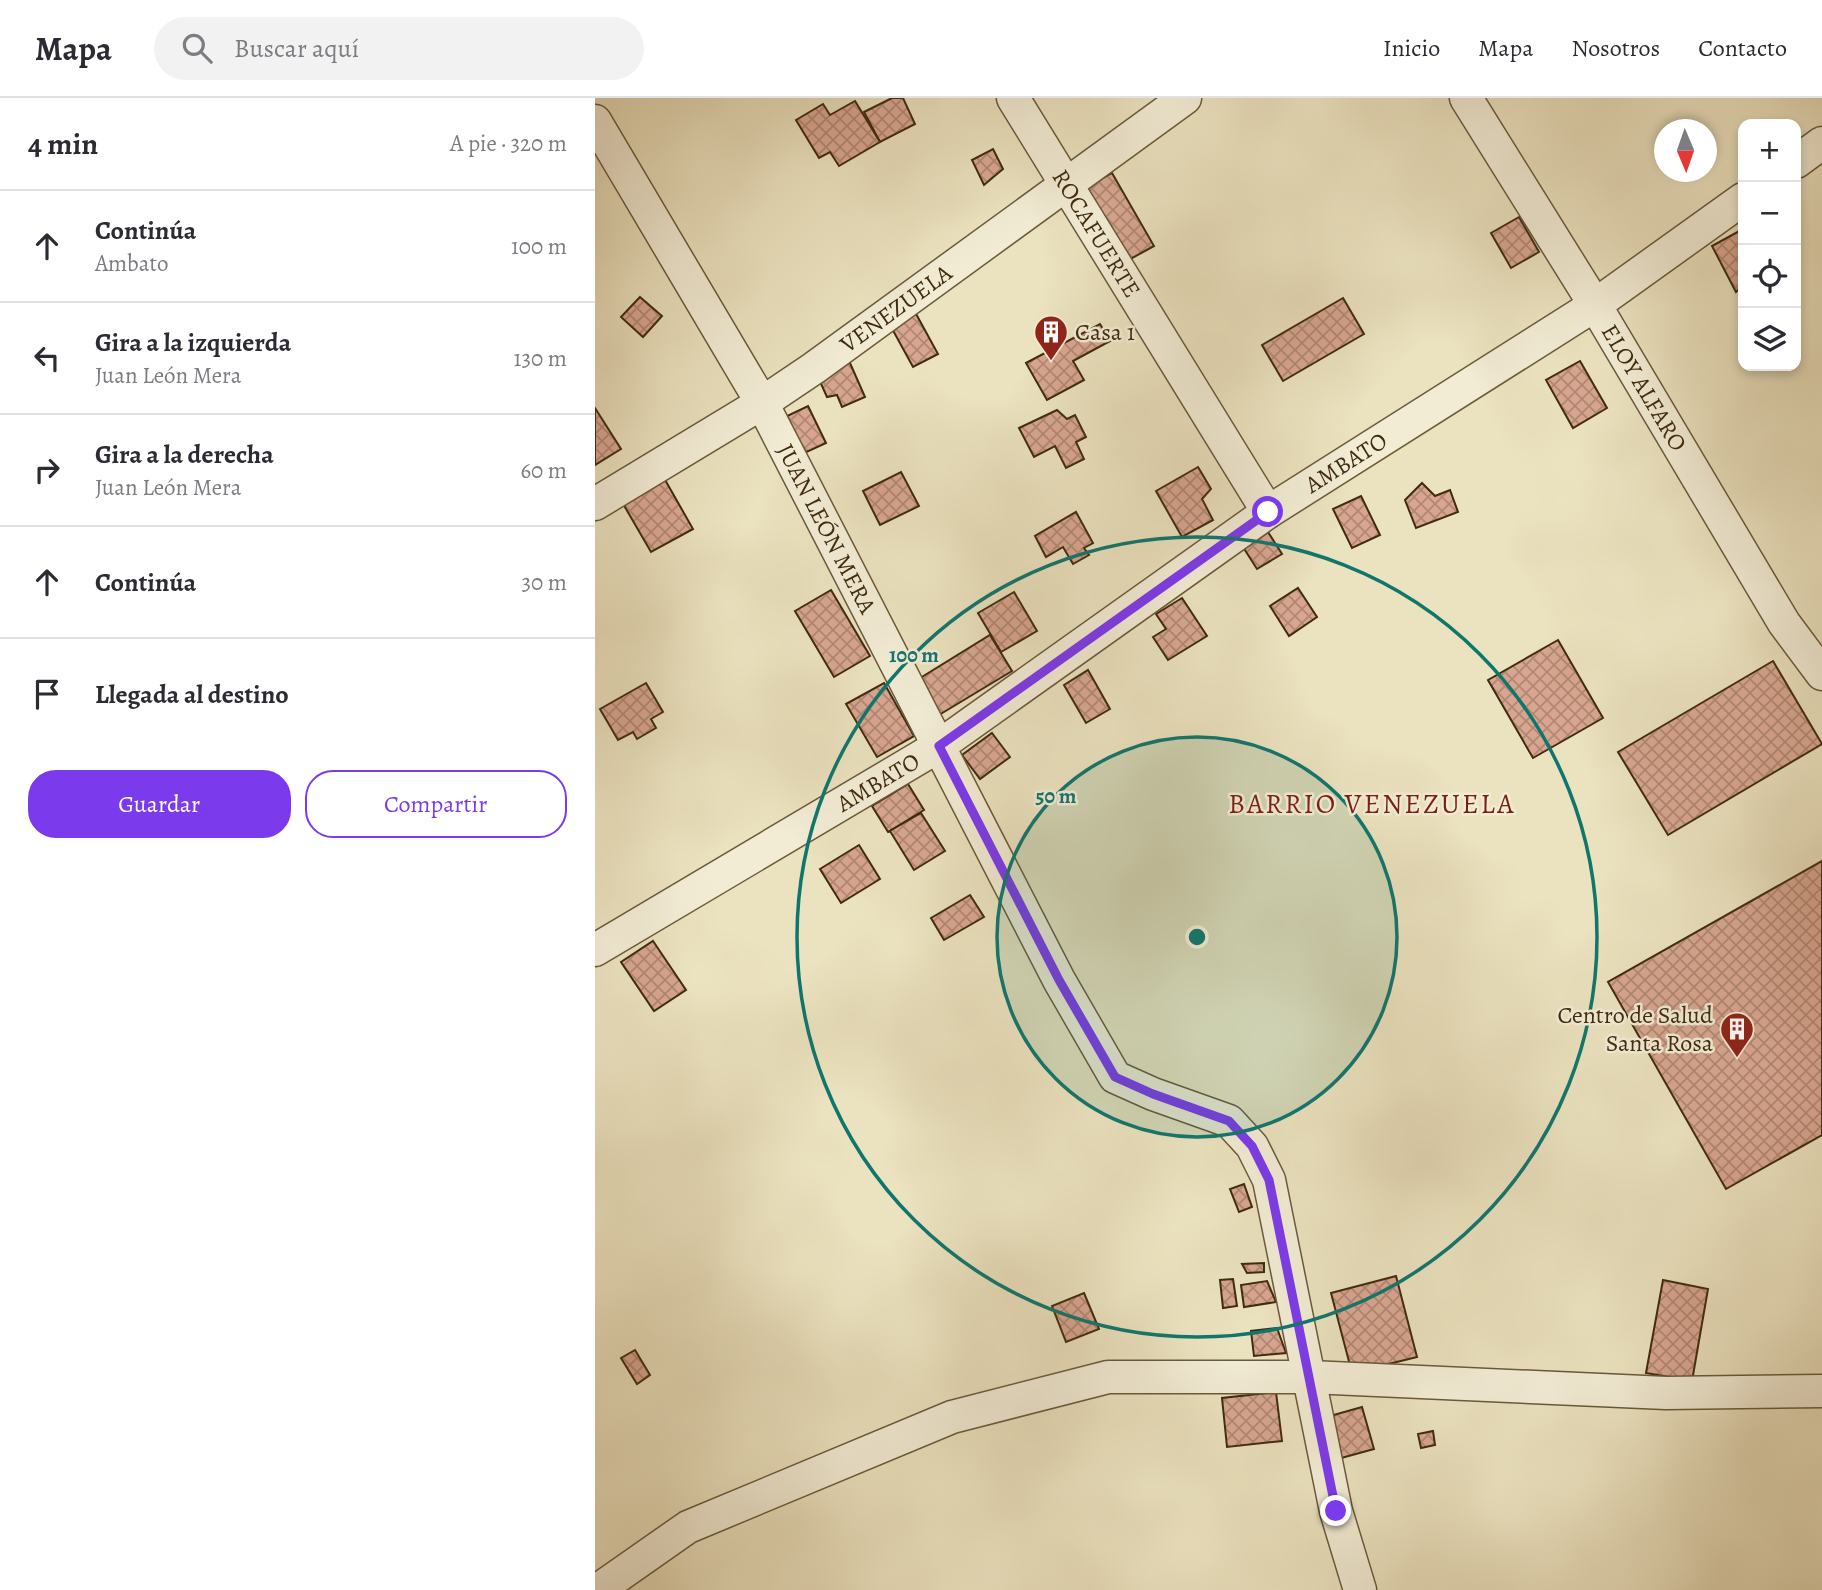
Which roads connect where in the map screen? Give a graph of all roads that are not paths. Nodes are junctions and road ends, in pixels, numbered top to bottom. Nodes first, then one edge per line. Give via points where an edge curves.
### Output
1 (1013, 98) edge
2 (1185, 98) edge
3 (1466, 98) edge
4 (595, 121) edge
5 (1822, 143) edge
6 (1801, 158) edge
7 (1066, 186) junction
8 (1738, 203) edge
9 (1595, 305) junction
10 (762, 403) junction
11 (595, 504) edge
12 (1268, 512) junction
13 (1822, 674) edge
14 (939, 746) junction
15 (595, 950) edge
16 (1310, 1377) junction
17 (1822, 1391) edge
18 (606, 1581) edge
19 (1360, 1590) edge

1 - 7 street, ROCAFUERTE
2 - 7 street, VENEZUELA
3 - 9 street, ELOY ALFARO
4 - 10 street, JUAN LEÓN MERA
5 - 6 street
7 - 10 street, VENEZUELA
7 - 12 street, ROCAFUERTE
8 - 9 street, AMBATO
9 - 12 street, AMBATO
9 - 13 street, ELOY ALFARO via 1784,623
10 - 11 street, VENEZUELA
10 - 14 street, JUAN LEÓN MERA
12 - 14 street, AMBATO
14 - 15 street, AMBATO
14 - 16 street, JUAN LEÓN MERA via 1059,980 1115,1077 1229,1121 1252,1146 1269,1180
16 - 17 street via 1666,1393
16 - 18 street via 1108,1377 952,1417 688,1527
16 - 19 street, JUAN LEÓN MERA via 1336,1511

